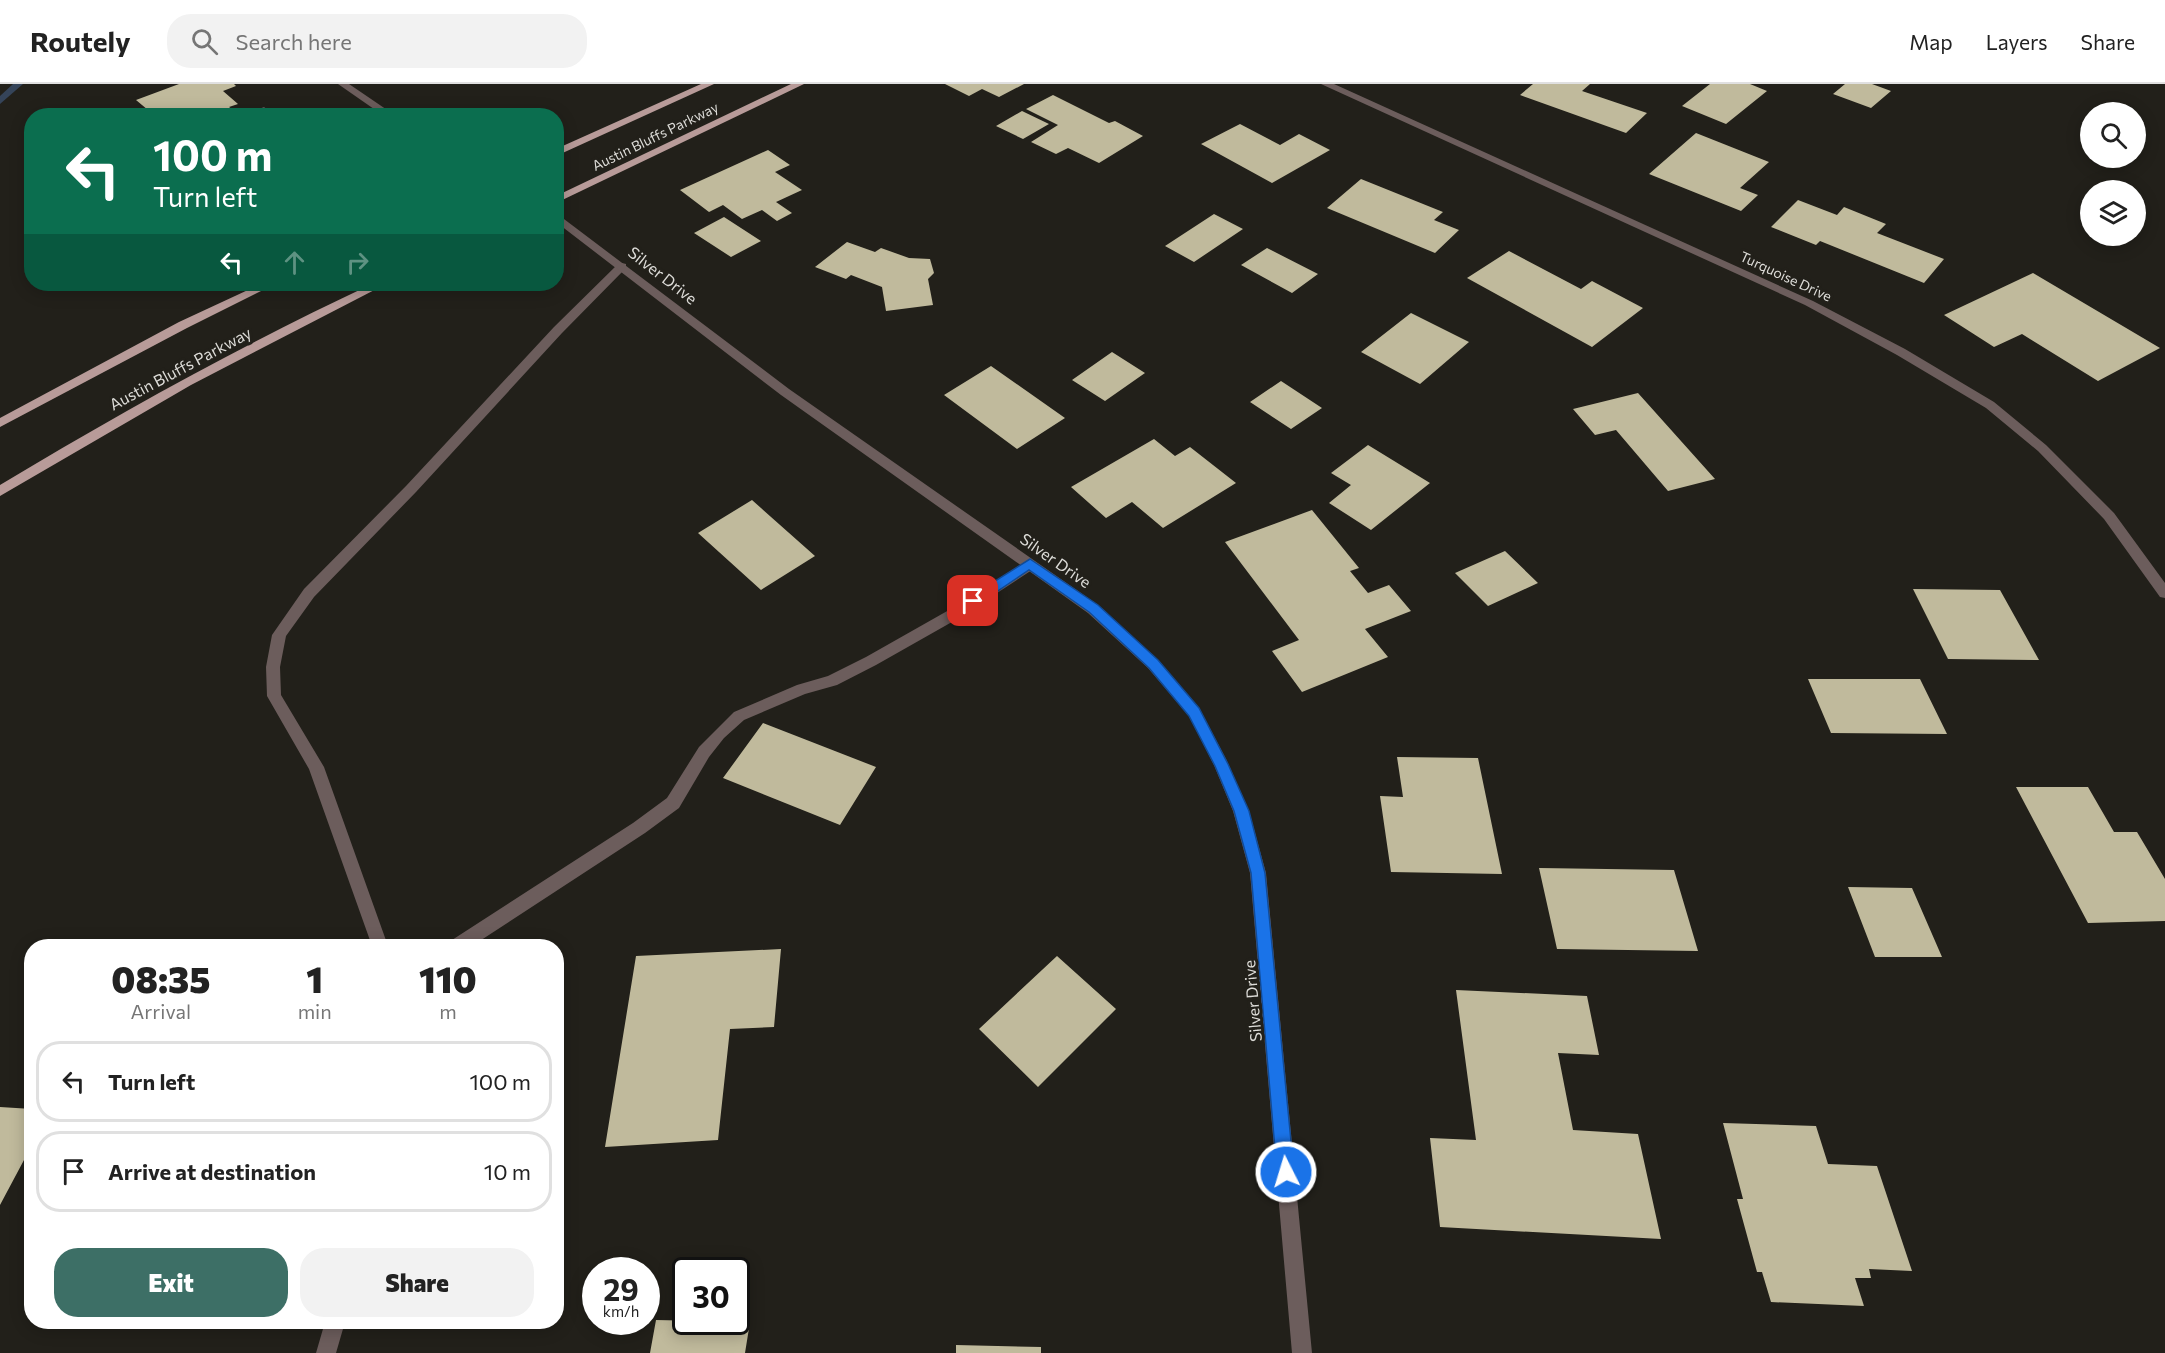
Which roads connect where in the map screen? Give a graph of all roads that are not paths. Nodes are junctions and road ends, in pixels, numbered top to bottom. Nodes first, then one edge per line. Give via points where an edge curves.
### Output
1 (343, 84) edge
2 (709, 84) edge
3 (799, 84) edge
4 (1326, 84) edge
5 (379, 108) edge
6 (564, 149) edge
7 (564, 196) edge
8 (564, 222) edge
9 (622, 266) junction
10 (254, 291) edge
11 (366, 291) edge
12 (0, 423) edge
13 (0, 491) edge
14 (1030, 564) junction
15 (2165, 593) edge
16 (377, 939) edge
17 (470, 939) edge
18 (333, 1329) edge
19 (326, 1353) edge
20 (1302, 1353) edge

1 - 5 street
2 - 6 main road, Austin Bluffs Parkway
3 - 7 main road, Austin Bluffs Parkway
4 - 15 street, Turquoise Drive via 1809,303 1990,405 2042,448 2109,516
8 - 9 street, Silver Drive
9 - 14 street, Silver Drive via 785,392
9 - 16 street via 309,593 279,635 273,667 274,696 316,767
10 - 12 main road, Austin Bluffs Parkway
11 - 13 main road, Austin Bluffs Parkway via 86,438
14 - 17 street via 872,661 832,681 801,689 739,716 704,752 673,803
14 - 20 street, Silver Drive via 1093,609 1153,664 1194,712 1242,811 1258,873
18 - 19 street

